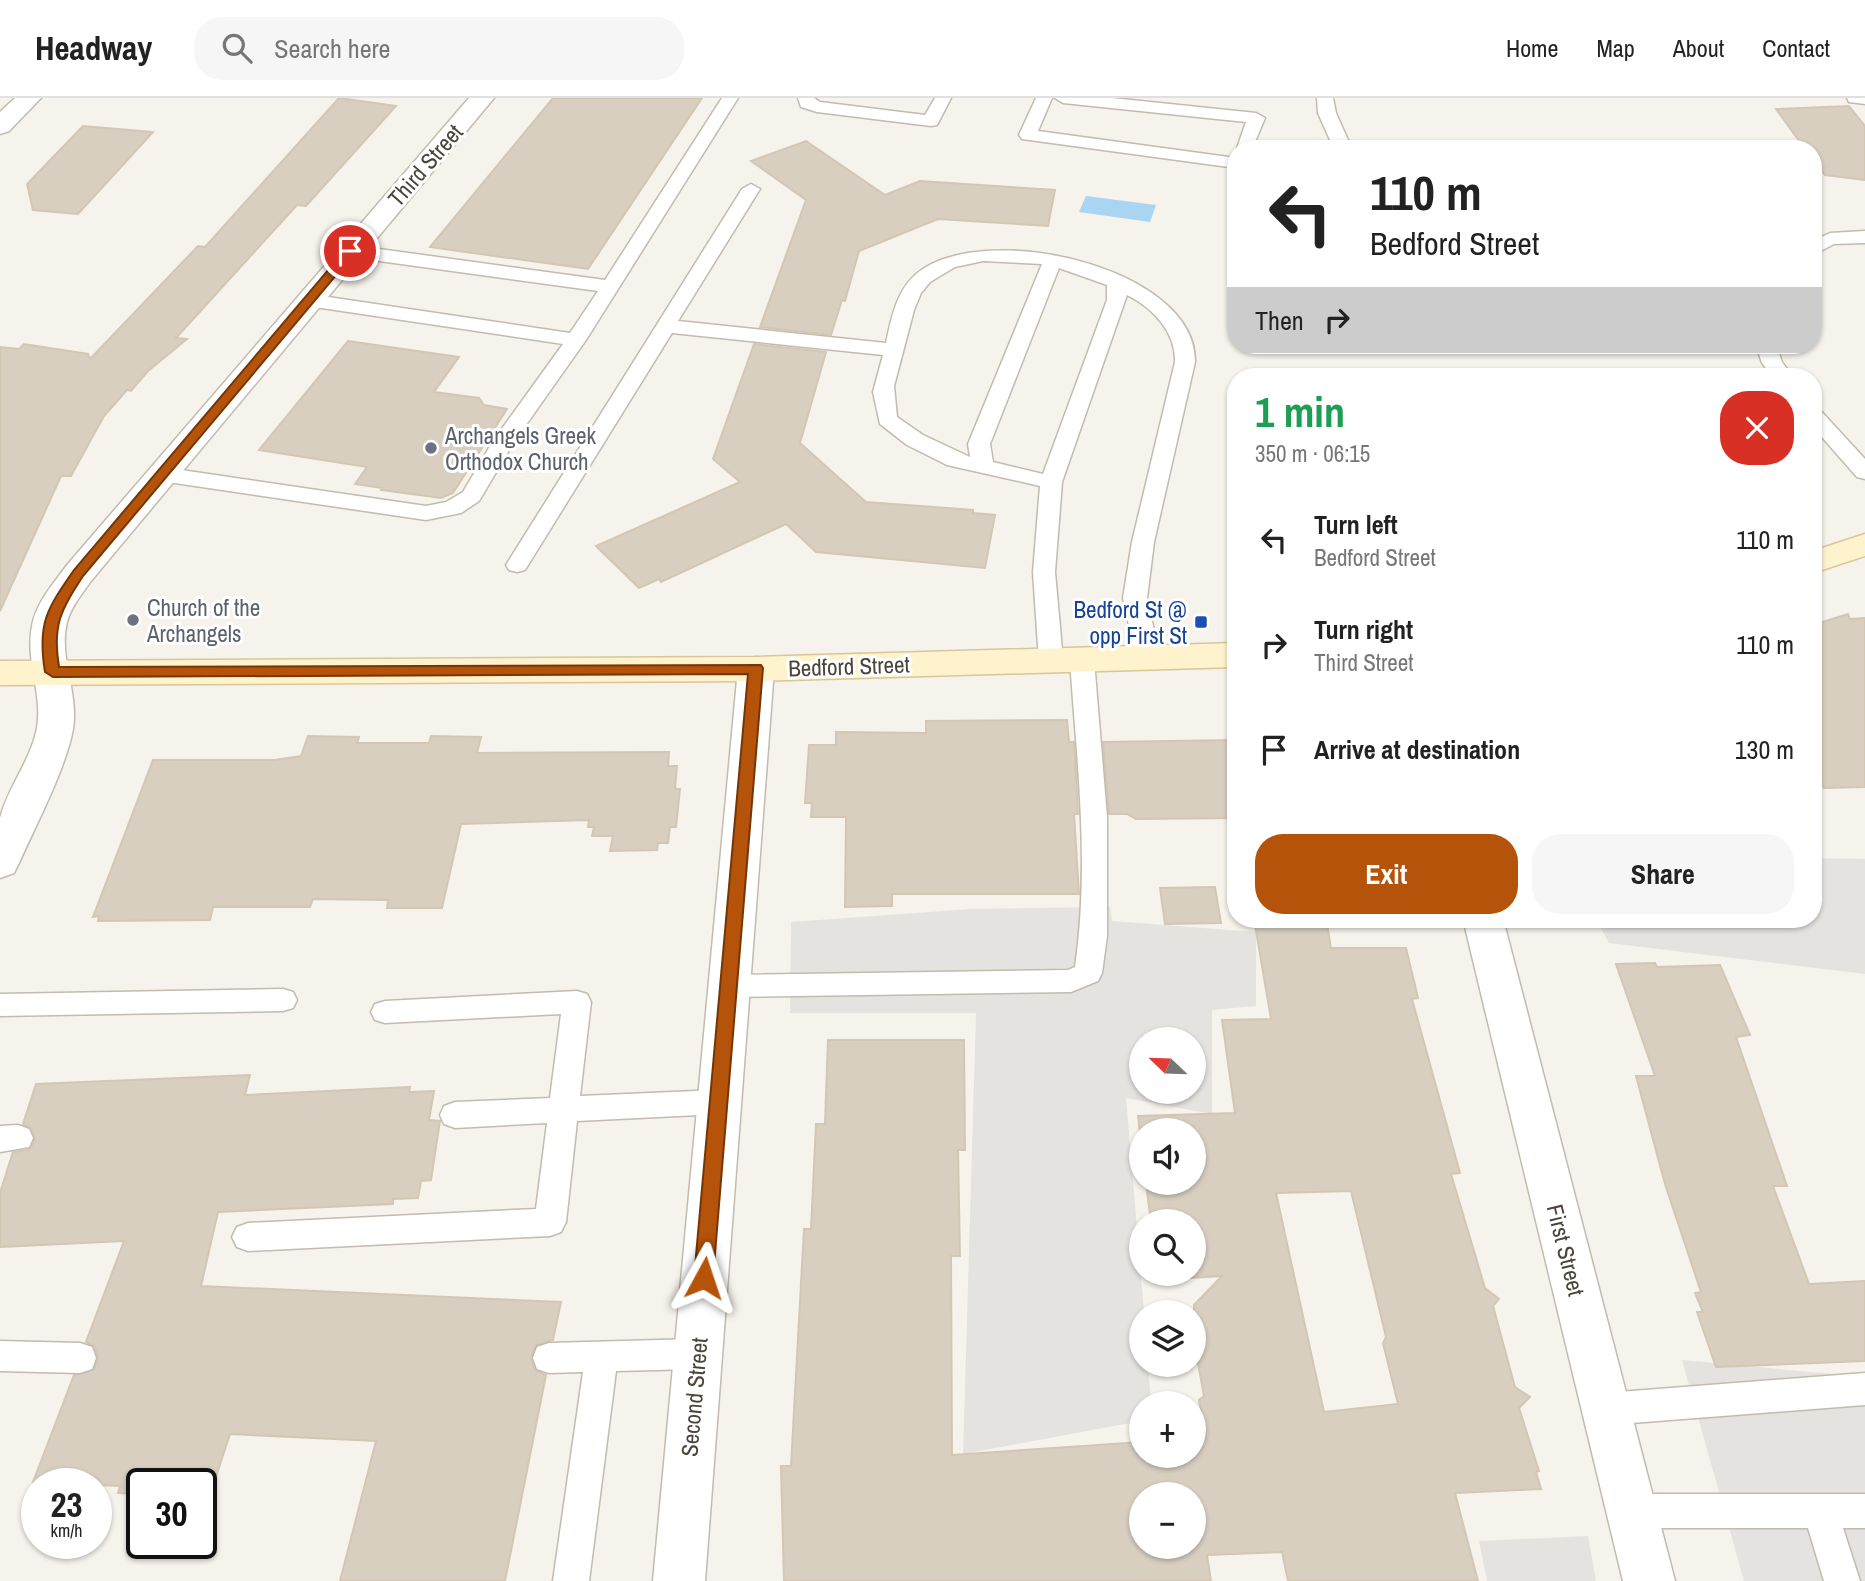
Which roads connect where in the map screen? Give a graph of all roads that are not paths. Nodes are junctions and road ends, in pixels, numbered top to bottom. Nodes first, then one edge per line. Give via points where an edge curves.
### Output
1 (29, 98) edge
2 (482, 98) edge
3 (730, 98) edge
4 (806, 98) edge
5 (943, 98) edge
6 (1044, 98) edge
7 (1063, 98) edge
8 (1325, 98) edge
9 (1855, 98) edge
10 (1865, 99) edge
11 (0, 126) edge
12 (1246, 140) edge
13 (1339, 140) edge
14 (1227, 162) edge
15 (751, 189) dead end
16 (1865, 237) edge
17 (1822, 244) edge
18 (350, 251) junction
19 (1052, 262) junction
20 (1117, 281) junction
21 (610, 287) junction
22 (308, 300) junction
23 (666, 326) junction
24 (576, 340) junction
25 (894, 350) junction
26 (1822, 424) edge
27 (983, 468) junction
28 (1865, 472) edge
29 (162, 474) junction
30 (1051, 482) junction
31 (1865, 545) edge
32 (1822, 559) edge
33 (517, 565) dead end
34 (1227, 655) edge
35 (1148, 658) junction
36 (1067, 660) junction
37 (756, 668) junction
38 (53, 672) junction
39 (0, 673) edge
40 (0, 863) edge
41 (1485, 928) edge
42 (729, 986) junction
43 (283, 1000) dead end
44 (0, 1005) edge
45 (385, 1012) dead end
46 (719, 1102) junction
47 (564, 1110) junction
48 (456, 1115) dead end
49 (248, 1237) dead end
50 (697, 1354) junction
51 (0, 1356) edge
52 (602, 1357) junction
53 (80, 1358) dead end
54 (550, 1358) dead end
55 (1865, 1389) edge
56 (1606, 1409) junction
57 (1632, 1511) junction
58 (1820, 1511) junction
59 (1865, 1511) edge
60 (571, 1581) edge
61 (679, 1581) edge
62 (1650, 1581) edge
63 (1842, 1581) edge

1 - 11 street
2 - 18 street, Third Street
3 - 21 lane
4 - 5 lane via 817,107 931,121
6 - 14 lane via 1028,135
7 - 12 lane via 1255,118
8 - 13 lane
9 - 10 lane
15 - 23 lane
16 - 17 lane via 1830,239
18 - 21 lane
18 - 22 street, Third Street
19 - 20 lane
19 - 25 lane via 989,255 941,266 913,291 903,310
19 - 27 lane via 979,444
20 - 30 lane via 1117,300
20 - 35 lane via 1160,308 1185,343 1185,362 1143,542 1135,598
21 - 24 lane
22 - 24 lane
22 - 29 street, Third Street
23 - 25 lane
23 - 33 lane
24 - 29 lane via 471,496 453,508 426,513
25 - 27 lane via 883,398 887,419 915,440
26 - 28 lane
27 - 30 lane
29 - 38 street, Third Street via 55,608 49,633
30 - 36 lane via 1044,572
31 - 32 main road
34 - 35 main road, Bedford Street
35 - 36 main road, Bedford Street
36 - 37 main road, Bedford Street
36 - 42 lane via 1096,876 1095,936 1088,973 1071,981
37 - 38 main road, Bedford Street
37 - 42 street, Second Street
38 - 39 main road, Bedford Street
38 - 40 street, Third Street via 55,728
41 - 56 street, First Street
42 - 46 street, Second Street
43 - 44 lane
45 - 47 lane via 577,1002
46 - 47 lane
46 - 50 street, Second Street
47 - 48 lane
47 - 49 lane via 550,1222
50 - 52 lane
50 - 61 street, Second Street
51 - 53 lane
52 - 54 lane
52 - 60 lane
55 - 56 lane
56 - 57 street, First Street
57 - 58 lane
57 - 62 street, First Street
58 - 59 lane
58 - 63 lane

